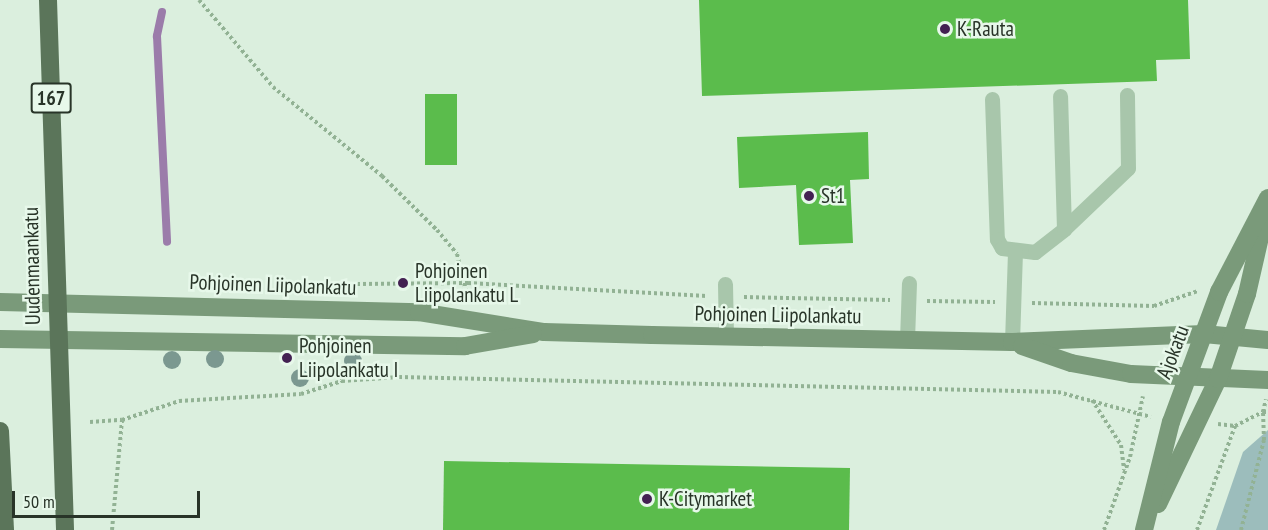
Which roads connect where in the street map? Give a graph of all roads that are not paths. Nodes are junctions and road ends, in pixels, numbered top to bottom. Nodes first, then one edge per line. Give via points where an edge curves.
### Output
1 (48, 0) edge
2 (1127, 95) dead end
3 (1060, 96) dead end
4 (992, 99) dead end
5 (1268, 198) edge
6 (1268, 204) edge
7 (1064, 229) junction
8 (1015, 252) junction
9 (909, 283) dead end
10 (726, 290) road end
11 (0, 302) edge
12 (56, 303) junction
13 (544, 332) junction
14 (1204, 334) junction
15 (726, 335) junction
16 (1232, 337) junction
17 (0, 339) edge
18 (57, 340) junction
19 (908, 340) junction
20 (1268, 340) edge
21 (1012, 342) junction
22 (1187, 378) junction
23 (1218, 380) junction
24 (1268, 380) edge
25 (0, 431) edge
26 (5, 530) edge
27 (64, 530) edge
28 (1144, 530) edge

1 - 12 main road, Uudenmaankatu / 167
2 - 7 lane via 1128,168
3 - 7 lane
4 - 8 lane via 997,239
5 - 14 street, Ajokatu via 1219,292
6 - 16 street, Ajokatu
7 - 8 lane via 1044,248
8 - 21 lane
9 - 19 lane
10 - 15 lane
11 - 12 street, Pohjoinen Liipolankatu
12 - 13 street, Pohjoinen Liipolankatu via 419,312
12 - 18 main road, Uudenmaankatu / 167
13 - 15 street, Pohjoinen Liipolankatu
13 - 18 street, Pohjoinen Liipolankatu via 465,346
14 - 16 street, Pohjoinen Liipolankatu
14 - 21 street, Pohjoinen Liipolankatu
14 - 22 street, Ajokatu
15 - 19 street, Pohjoinen Liipolankatu
16 - 20 street, Pohjoinen Liipolankatu
16 - 23 street, Ajokatu
17 - 18 street, Pohjoinen Liipolankatu
18 - 27 main road, Uudenmaankatu / 167
19 - 21 street, Pohjoinen Liipolankatu
21 - 22 street, Pohjoinen Liipolankatu via 1071,363
22 - 23 street, Pohjoinen Liipolankatu
22 - 28 street, Ajokatu
23 - 24 street, Pohjoinen Liipolankatu
23 - 28 street, Ajokatu
25 - 26 main road

